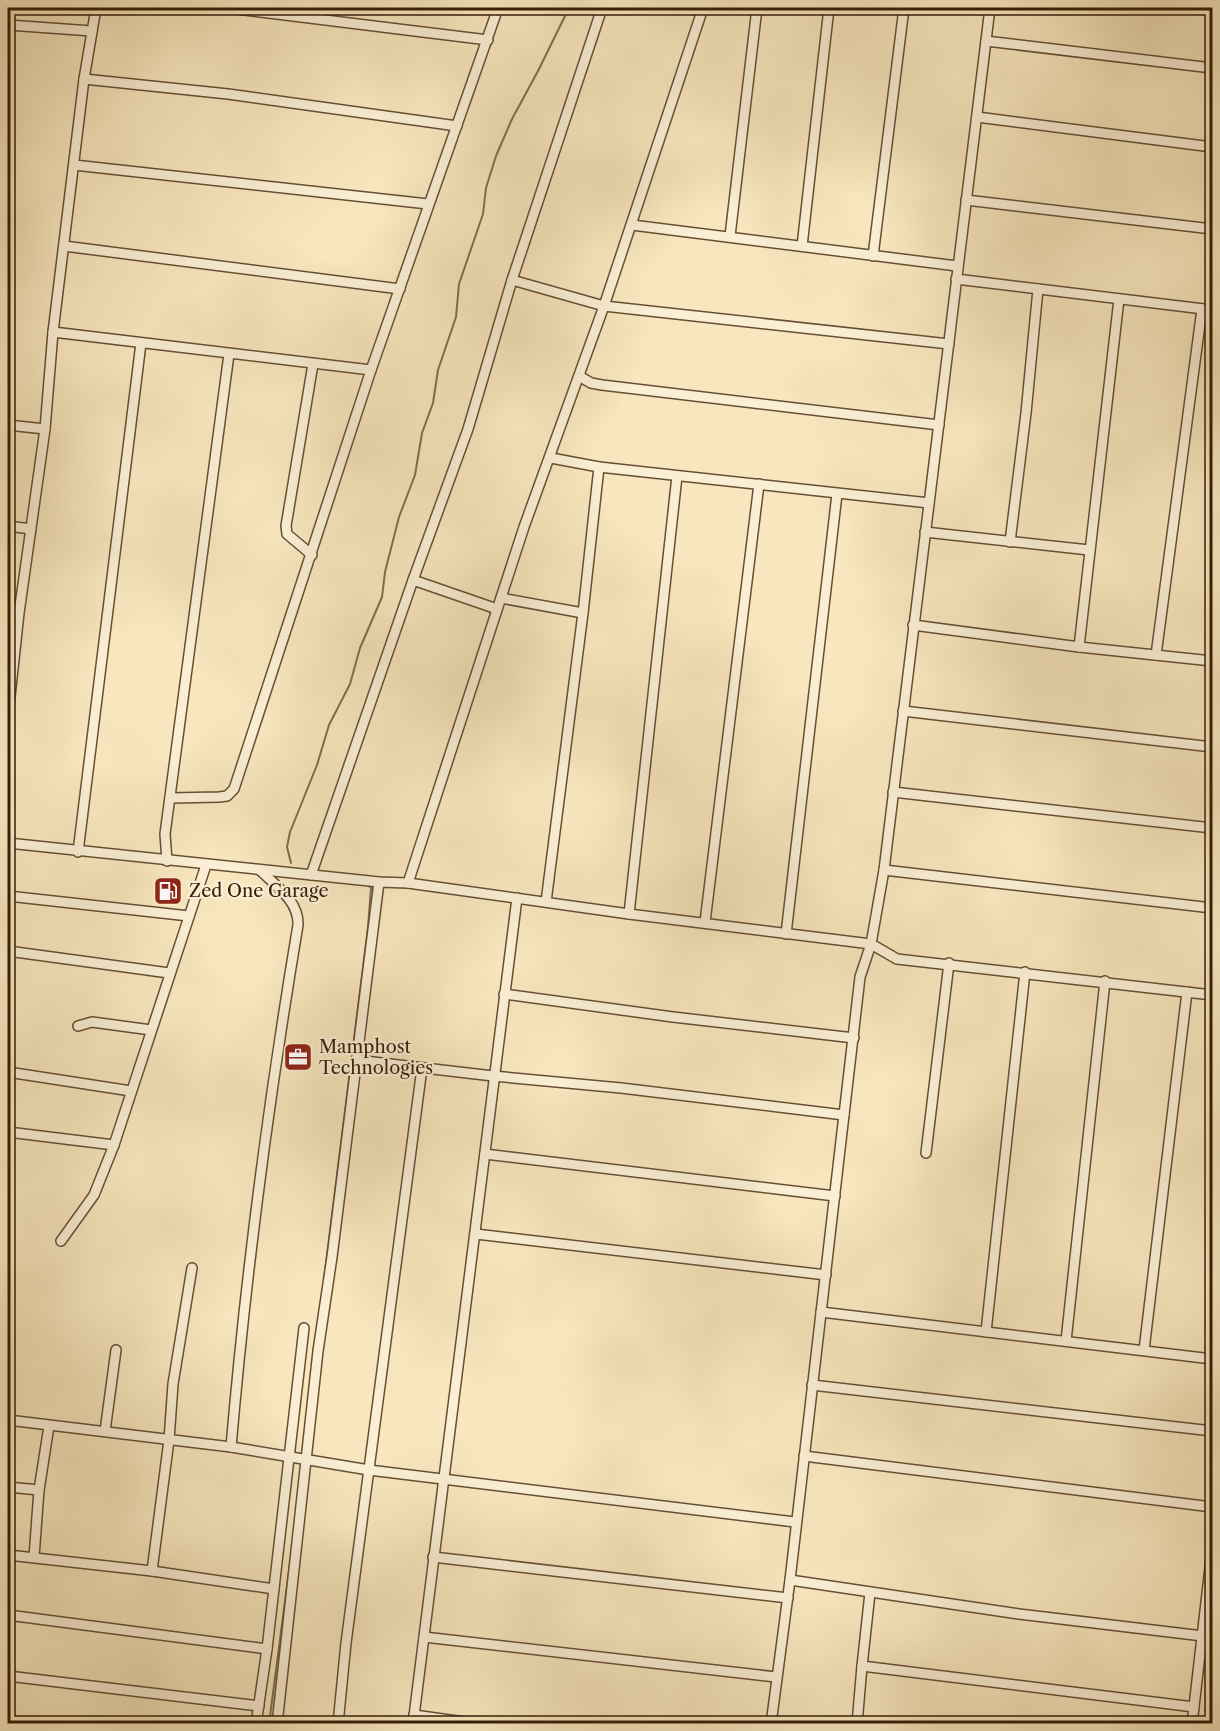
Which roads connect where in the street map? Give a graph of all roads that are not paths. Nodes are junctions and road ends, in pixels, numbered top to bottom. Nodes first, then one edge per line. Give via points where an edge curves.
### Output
1 (96, 8) edge
2 (228, 8) edge
3 (498, 8) edge
4 (602, 8) edge
5 (703, 8) edge
6 (757, 8) edge
7 (829, 8) edge
8 (904, 8) edge
9 (990, 8) edge
10 (8, 25) edge
11 (92, 31) junction
12 (488, 40) junction
13 (986, 41) junction
14 (1212, 68) edge
15 (84, 79) junction
16 (977, 117) junction
17 (457, 126) junction
18 (1212, 147) edge
19 (74, 165) junction
20 (966, 200) junction
21 (428, 204) junction
22 (632, 225) junction
23 (1212, 229) edge
24 (730, 236) junction
25 (64, 246) junction
26 (802, 246) junction
27 (873, 256) junction
28 (957, 266) junction
29 (956, 279) junction
30 (512, 280) junction
31 (400, 289) junction
32 (1038, 289) junction
33 (1119, 299) junction
34 (604, 306) junction
35 (1202, 309) junction
36 (1212, 310) edge
37 (53, 332) junction
38 (141, 343) junction
39 (949, 344) junction
40 (229, 354) junction
41 (313, 364) junction
42 (371, 370) junction
43 (579, 376) junction
44 (8, 424) edge
45 (939, 425) junction
46 (45, 429) junction
47 (550, 458) junction
48 (599, 467) junction
49 (677, 476) junction
50 (759, 484) junction
51 (837, 494) junction
52 (929, 503) junction
53 (8, 526) edge
54 (32, 529) junction
55 (925, 532) junction
56 (1010, 542) junction
57 (1089, 550) junction
58 (312, 555) junction
59 (413, 580) junction
60 (501, 598) junction
61 (497, 609) junction
62 (8, 612) edge
63 (19, 613) junction
64 (584, 613) junction
65 (913, 625) junction
66 (1079, 647) junction
67 (1156, 655) junction
68 (1212, 661) edge
69 (9, 696) edge
70 (903, 711) junction
71 (8, 715) edge
72 (1212, 747) edge
73 (893, 792) junction
74 (170, 798) junction
75 (1212, 828) edge
76 (8, 843) edge
77 (78, 852) junction
78 (167, 861) junction
79 (206, 865) junction
80 (260, 870) junction
81 (884, 870) junction
82 (311, 875) junction
83 (379, 882) junction
84 (408, 883) junction
85 (8, 896) edge
86 (517, 898) junction
87 (546, 902) junction
88 (1212, 908) edge
89 (629, 914) junction
90 (189, 916) junction
91 (705, 922) junction
92 (786, 934) junction
93 (871, 944) junction
94 (8, 951) edge
95 (949, 963) junction
96 (1025, 972) junction
97 (169, 973) junction
98 (1105, 981) junction
99 (1187, 992) junction
100 (504, 994) junction
101 (1212, 995) edge
102 (78, 1026) dead end
103 (151, 1030) junction
104 (854, 1038) junction
105 (356, 1060) junction
106 (422, 1068) junction
107 (8, 1072) edge
108 (493, 1076) junction
109 (131, 1091) junction
110 (844, 1115) junction
111 (8, 1132) edge
112 (114, 1145) junction
113 (485, 1154) junction
114 (926, 1154) dead end
115 (835, 1196) junction
116 (476, 1233) junction
117 (61, 1241) dead end
118 (192, 1268) dead end
119 (826, 1275) junction
120 (821, 1312) junction
121 (304, 1328) dead end
122 (986, 1332) junction
123 (1066, 1341) junction
124 (116, 1350) dead end
125 (1144, 1350) junction
126 (1212, 1359) edge
127 (812, 1385) junction
128 (8, 1420) edge
129 (49, 1426) junction
130 (105, 1431) junction
131 (1212, 1431) edge
132 (169, 1440) junction
133 (231, 1448) junction
134 (804, 1456) junction
135 (289, 1457) junction
136 (306, 1459) junction
137 (369, 1470) junction
138 (445, 1478) junction
139 (8, 1487) edge
140 (39, 1490) junction
141 (1212, 1507) edge
142 (795, 1522) junction
143 (1212, 1550) edge
144 (8, 1555) edge
145 (34, 1557) junction
146 (433, 1557) junction
147 (152, 1571) junction
148 (790, 1580) junction
149 (274, 1589) junction
150 (870, 1593) junction
151 (788, 1598) junction
152 (1210, 1607) edge
153 (8, 1615) edge
154 (1203, 1636) junction
155 (424, 1637) junction
156 (267, 1649) junction
157 (862, 1666) junction
158 (8, 1676) edge
159 (776, 1677) junction
160 (259, 1706) junction
161 (1194, 1707) junction
162 (413, 1719) edge
163 (256, 1724) edge
164 (277, 1724) edge
165 (338, 1724) edge
166 (479, 1724) edge
167 (771, 1724) edge
168 (856, 1724) edge
169 (1192, 1724) edge

1 - 11 street
2 - 12 street
3 - 12 street
4 - 30 street
5 - 22 street
6 - 24 street
7 - 26 street
8 - 27 street
9 - 13 street
10 - 11 street
11 - 15 street
12 - 17 street
13 - 14 street
13 - 16 street
15 - 17 street via 228,94
15 - 19 street
16 - 18 street
16 - 20 street
17 - 21 street
19 - 21 street
19 - 25 street
20 - 23 street
20 - 28 street
21 - 31 street
22 - 24 street
22 - 34 street
24 - 26 street
25 - 31 street
25 - 37 street
26 - 27 street
27 - 28 street
28 - 29 street
29 - 32 street
29 - 39 street
30 - 34 street
30 - 59 street via 468,429
31 - 42 street
32 - 33 street
32 - 56 street
33 - 35 street
33 - 57 street
34 - 39 street
34 - 43 street
35 - 36 street
35 - 67 street
37 - 38 street
37 - 46 street
38 - 40 street
38 - 77 street
39 - 45 street
40 - 41 street
40 - 74 street
41 - 42 street
41 - 58 street via 286,526 286,534
42 - 58 street
43 - 45 street via 602,385
43 - 47 street
44 - 46 street
45 - 52 street
46 - 54 street
47 - 48 street
47 - 60 street
48 - 49 street
48 - 64 street
49 - 50 street
49 - 89 street
50 - 51 street
50 - 91 street
51 - 52 street
51 - 92 street
52 - 55 street
53 - 54 street
54 - 63 street
55 - 56 street
55 - 65 street
56 - 57 street
57 - 66 street
58 - 74 street via 234,789 227,796
59 - 61 street
59 - 82 street
60 - 61 street
60 - 64 street
61 - 84 street
62 - 63 street
63 - 69 street
64 - 87 street
65 - 66 street
65 - 70 street
66 - 67 street
67 - 68 street
69 - 71 street
70 - 72 street
70 - 73 street
73 - 75 street
73 - 81 street
74 - 78 street via 165,834
76 - 77 street
77 - 78 street
78 - 79 street
79 - 80 street
79 - 90 street
80 - 82 street
80 - 133 street via 299,914 244,1307
81 - 88 street
81 - 93 street
82 - 83 street
83 - 84 street
83 - 105 street
84 - 86 street
85 - 90 street
86 - 87 street
86 - 100 street
87 - 89 street
89 - 91 street
90 - 97 street
91 - 92 street
92 - 93 street
93 - 95 street via 897,959
93 - 104 street via 860,977
94 - 97 street
95 - 96 street
95 - 114 street
96 - 98 street
96 - 122 street
97 - 103 street
98 - 99 street
98 - 123 street
99 - 101 street
99 - 125 street
100 - 104 street
100 - 108 street
102 - 103 street via 92,1022
103 - 109 street
104 - 110 street
105 - 106 street
105 - 136 street
106 - 108 street
106 - 137 street
107 - 109 street
108 - 110 street
108 - 113 street
109 - 112 street
110 - 115 street
111 - 112 street
112 - 117 street via 94,1195
113 - 115 street
113 - 116 street
115 - 119 street
116 - 119 street
116 - 138 street
118 - 132 street via 173,1384
119 - 120 street
120 - 122 street
120 - 127 street
121 - 135 street
122 - 123 street
123 - 125 street
124 - 130 street
125 - 126 street
127 - 131 street
127 - 134 street
128 - 129 street
129 - 130 street
129 - 140 street
130 - 132 street
132 - 133 street
132 - 147 street
133 - 135 street
134 - 141 street
134 - 142 street
135 - 136 street
135 - 149 street
136 - 137 street
136 - 164 street
137 - 138 street
137 - 165 street
138 - 142 street
138 - 146 street
139 - 140 street
140 - 145 street
142 - 148 street
143 - 152 street
144 - 145 street
145 - 147 street
146 - 151 street
146 - 155 street
147 - 149 street
148 - 150 street
148 - 151 street
149 - 156 street
150 - 154 street
150 - 157 street
151 - 159 street
152 - 154 street
153 - 156 street
154 - 161 street
155 - 159 street
155 - 162 street
156 - 160 street
157 - 161 street
157 - 168 street
158 - 160 street
159 - 167 street
160 - 163 street
161 - 169 street
162 - 166 street

